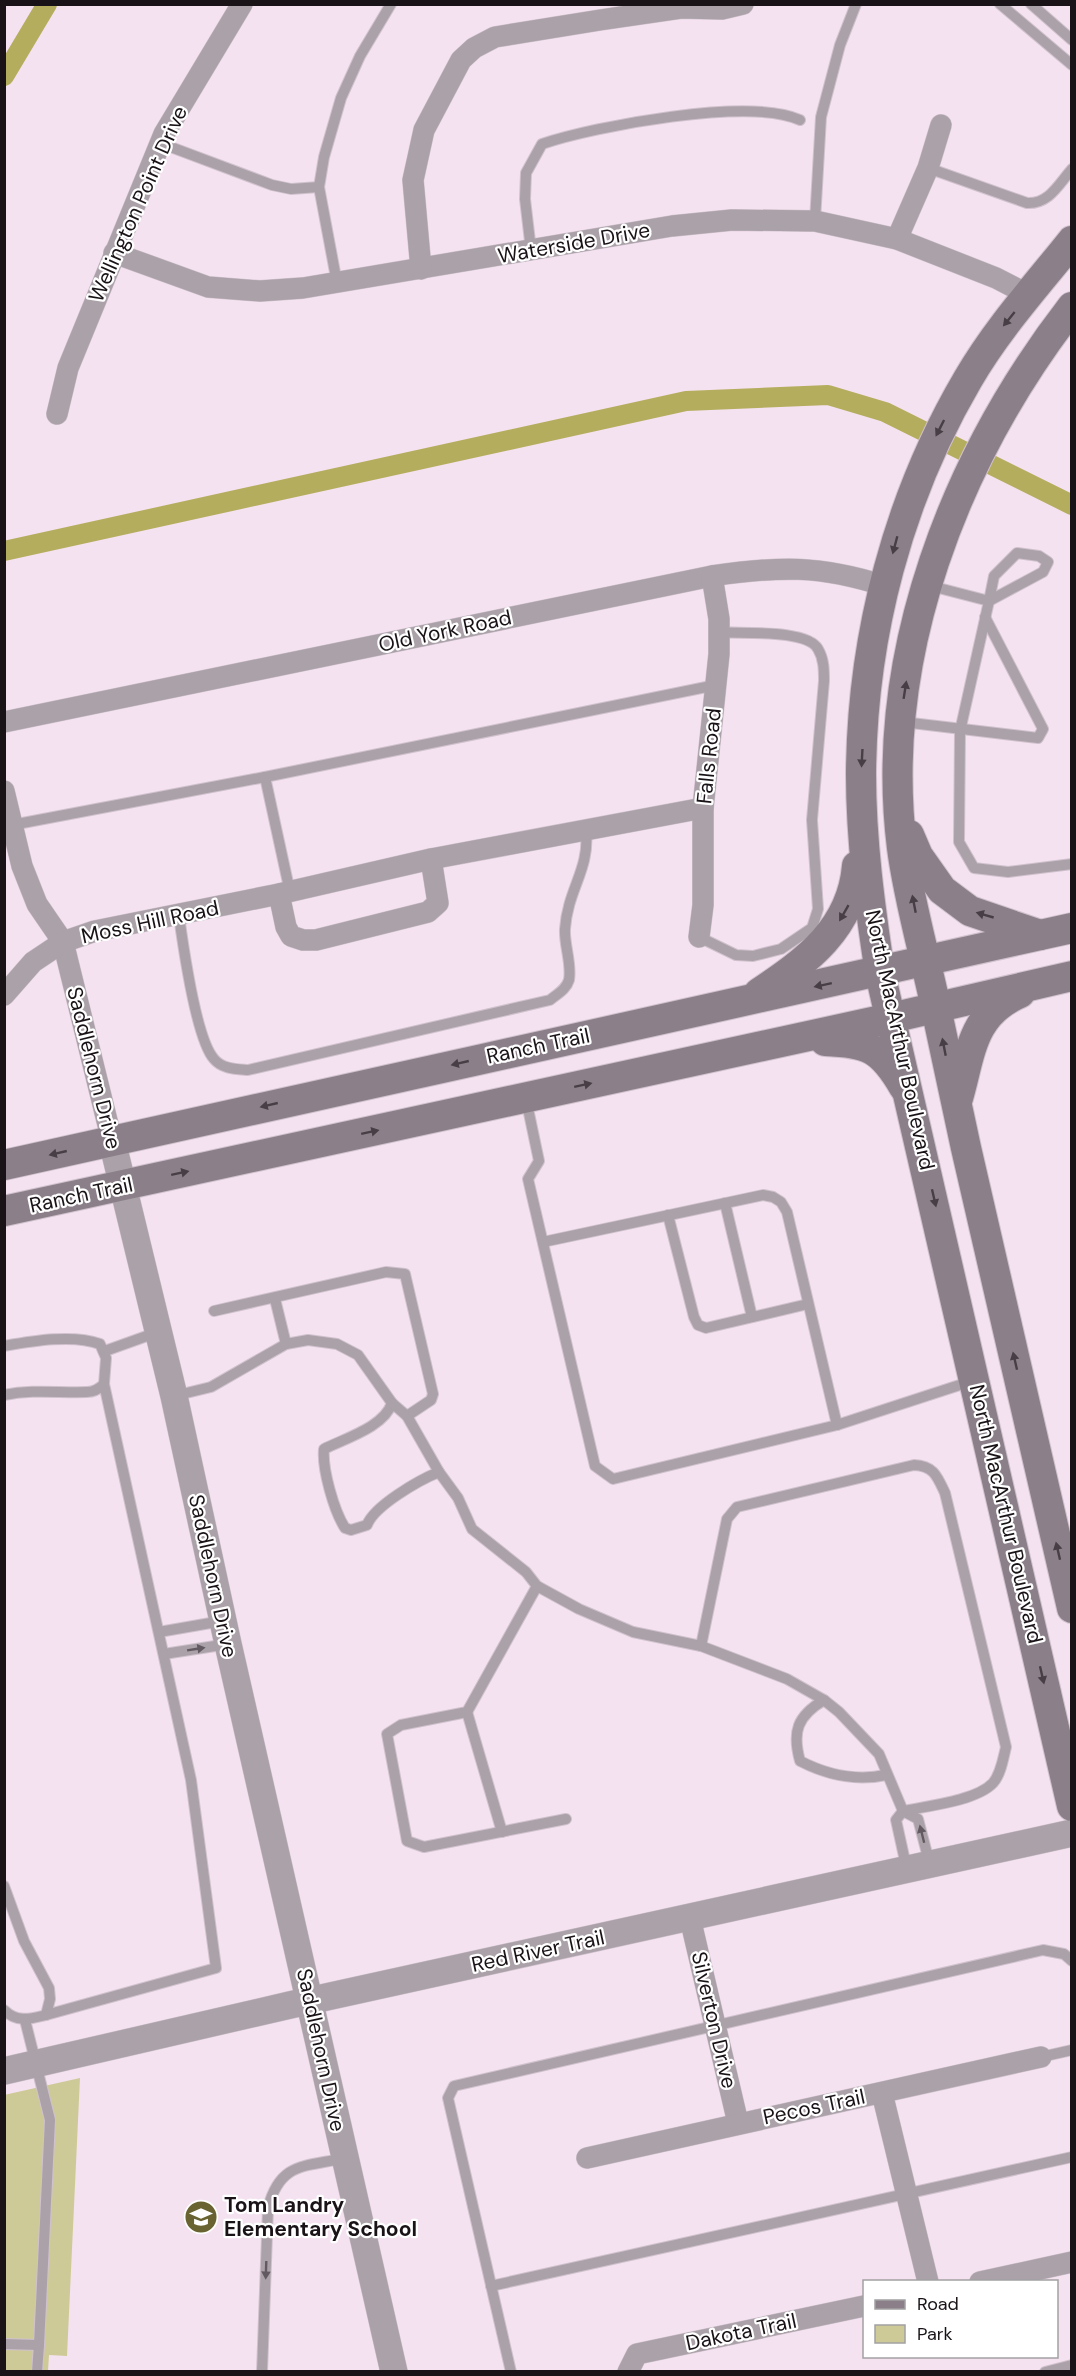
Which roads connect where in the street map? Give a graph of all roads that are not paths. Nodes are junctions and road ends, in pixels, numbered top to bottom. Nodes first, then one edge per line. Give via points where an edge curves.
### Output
1 (242, 4) edge
2 (391, 4) edge
3 (743, 4) edge
4 (856, 4) edge
5 (1000, 4) edge
6 (1031, 4) edge
7 (1071, 40) edge
8 (1071, 65) edge
9 (800, 120) dead end
10 (941, 126) dead end
11 (160, 143) junction
12 (928, 168) junction
13 (1071, 169) edge
14 (319, 187) junction
15 (815, 221) junction
16 (897, 239) junction
17 (1071, 241) edge
18 (531, 250) junction
19 (114, 253) junction
20 (421, 269) junction
21 (337, 283) junction
22 (1029, 295) junction
23 (1071, 307) edge
24 (57, 414) dead end
25 (712, 576) junction
26 (929, 585) junction
27 (885, 586) junction
28 (989, 601) junction
29 (985, 616) junction
30 (719, 632) junction
31 (716, 685) junction
32 (5, 722) edge
33 (900, 722) junction
34 (960, 730) junction
35 (265, 777) junction
36 (4, 791) edge
37 (703, 808) junction
38 (862, 815) junction
39 (900, 816) junction
40 (12, 825) junction
41 (586, 830) junction
42 (431, 859) junction
43 (1071, 864) edge
44 (285, 893) junction
45 (179, 916) junction
46 (1071, 928) edge
47 (1040, 935) junction
48 (699, 937) joint
49 (63, 942) junction
50 (925, 962) junction
51 (880, 973) junction
52 (1060, 978) edge
53 (4, 995) edge
54 (747, 1001) junction
55 (936, 1006) junction
56 (891, 1018) junction
57 (795, 1039) junction
58 (517, 1050) junction
59 (526, 1098) junction
60 (912, 1102) junction
61 (956, 1104) junction
62 (112, 1141) junction
63 (4, 1165) edge
64 (123, 1186) junction
65 (725, 1203) junction
66 (4, 1211) edge
67 (668, 1215) junction
68 (543, 1242) junction
69 (275, 1299) junction
70 (808, 1304) junction
71 (214, 1311) dead end
72 (752, 1317) junction
73 (158, 1332) junction
74 (286, 1344) junction
75 (4, 1346) edge
76 (105, 1351) junction
77 (975, 1380) junction
78 (104, 1384) junction
79 (4, 1395) edge
80 (174, 1396) junction
81 (392, 1403) junction
82 (406, 1416) junction
83 (837, 1425) junction
84 (439, 1472) junction
85 (537, 1586) junction
86 (1071, 1608) edge
87 (159, 1632) junction
88 (225, 1632) junction
89 (701, 1646) junction
90 (164, 1654) junction
91 (824, 1700) junction
92 (467, 1712) junction
93 (886, 1775) junction
94 (1071, 1806) edge
95 (903, 1811) junction
96 (566, 1819) dead end
97 (502, 1832) junction
98 (1071, 1833) edge
99 (918, 1868) junction
100 (4, 1886) edge
101 (690, 1918) junction
102 (1071, 1961) edge
103 (311, 2000) junction
104 (4, 2010) edge
105 (46, 2015) junction
106 (25, 2020) junction
107 (716, 2026) junction
108 (1071, 2049) edge
109 (1041, 2057) joint
110 (36, 2064) junction
111 (4, 2071) edge
112 (882, 2093) junction
113 (738, 2123) junction
114 (345, 2157) junction
115 (1071, 2157) edge
116 (587, 2158) dead end
117 (908, 2194) junction
118 (1071, 2262) edge
119 (928, 2280) edge
120 (989, 2280) edge
121 (491, 2286) junction
122 (863, 2306) edge
123 (4, 2344) edge
124 (39, 2345) junction
125 (1071, 2365) edge
126 (37, 2372) edge
127 (262, 2372) edge
128 (394, 2372) edge
129 (511, 2372) edge
130 (628, 2372) edge
131 (1045, 2372) edge

1 - 11 street, Wellington Point Drive
2 - 14 lane via 341,98
3 - 20 street via 722,9 681,8 495,37 474,48 461,60 424,130 412,180
4 - 15 lane via 840,45 821,117
5 - 8 lane
6 - 7 lane
9 - 18 lane via 787,114 739,112 675,116 542,144 526,173
10 - 12 street
11 - 14 lane via 273,185 291,189
11 - 19 street, Wellington Point Drive
12 - 13 lane via 1037,204 1046,200
12 - 16 street
14 - 21 lane
15 - 16 street, Waterside Drive
15 - 18 street, Waterside Drive via 732,220 683,225
16 - 22 street, Waterside Drive
17 - 22 main road, North MacArthur Boulevard
18 - 20 street, Waterside Drive
19 - 21 street, Waterside Drive via 208,287 260,291
19 - 24 street, Wellington Point Drive via 68,368
20 - 21 street, Waterside Drive
22 -> 27 main road, North MacArthur Boulevard via 997,334 936,436 913,489
23 - 26 main road, North MacArthur Boulevard via 1005,403 954,504
25 - 27 street, Old York Road via 797,567 846,574
25 - 30 street, Falls Road
25 - 32 street, Old York Road
26 - 28 lane
33 -> 26 main road, North MacArthur Boulevard via 916,628
27 -> 38 main road, North MacArthur Boulevard via 864,700
28 - 28 lane via 994,576 1017,553 1039,556 1048,562 1042,572
28 - 29 lane
29 - 34 lane
29 - 34 lane via 1043,729 1038,738
30 - 31 street, Falls Road
30 - 48 lane via 807,639 818,647 824,664 812,820 818,909 812,928 781,949 753,956 736,955
31 - 35 lane
31 - 37 street, Falls Road
33 - 34 lane
33 - 39 main road, North MacArthur Boulevard
34 - 43 lane via 959,842 974,868 1008,872
35 - 40 lane
35 - 44 lane
36 - 40 street, Saddlehorn Drive
37 - 41 street, Moss Hill Road
37 - 48 street, Falls Road via 703,905
38 - 51 main road, North MacArthur Boulevard
38 -> 54 main road via 856,879 849,904 836,927 804,963
47 -> 39 main road via 970,911 942,890 918,856
50 -> 39 main road, North MacArthur Boulevard via 902,849
40 - 49 street, Saddlehorn Drive via 37,904
41 - 42 street, Moss Hill Road
41 - 45 lane via 585,865 568,904 565,932 569,980 564,990 550,1000 248,1070 228,1068 214,1059 202,1036
42 - 44 street, Moss Hill Road
42 - 44 street via 438,897 434,908 316,940 291,936 286,927
44 - 45 street, Moss Hill Road
45 - 49 street, Moss Hill Road via 126,924
46 - 47 main road, Ranch Trail
47 - 50 main road, Ranch Trail
49 - 53 street, Moss Hill Road via 33,962
49 - 62 street, Saddlehorn Drive
50 - 51 main road, Ranch Trail
50 - 55 main road, North MacArthur Boulevard
51 -> 54 main road, Ranch Trail
51 - 56 main road, North MacArthur Boulevard
52 - 55 main road, Ranch Trail
52 - 61 main road via 1007,999 985,1018 972,1039
54 - 58 main road, Ranch Trail
55 - 56 main road, Ranch Trail
61 -> 55 main road, North MacArthur Boulevard
56 - 57 main road, Ranch Trail
56 - 60 main road, North MacArthur Boulevard
59 -> 57 main road, Ranch Trail
57 - 60 main road via 861,1042 895,1071
58 - 59 main road
58 -> 62 main road, Ranch Trail
64 -> 59 main road, Ranch Trail
59 - 68 lane via 539,1161 528,1179
60 -> 77 main road, North MacArthur Boulevard
86 -> 61 main road, North MacArthur Boulevard
62 -> 63 main road, Ranch Trail
62 - 64 street, Saddlehorn Drive
64 - 66 main road, Ranch Trail
64 - 73 street, Saddlehorn Drive
65 - 67 lane
65 - 70 lane via 763,1195 781,1202 787,1212
65 - 72 lane
67 - 68 lane
67 - 72 lane via 698,1325 706,1328
68 - 83 lane via 596,1466 613,1479
69 - 71 lane
69 - 74 lane
69 - 82 lane via 386,1272 405,1274 433,1394 431,1400
70 - 72 lane
70 - 83 lane
73 - 76 lane
73 - 80 street, Saddlehorn Drive
74 - 80 lane via 211,1388
74 - 81 lane via 308,1340 337,1344 358,1355
75 - 76 lane via 75,1340 100,1344
76 - 78 lane
77 - 83 lane
77 -> 94 main road, North MacArthur Boulevard
78 - 79 lane via 88,1393 26,1390
78 - 87 lane
80 - 88 street, Saddlehorn Drive
81 - 82 lane
81 - 84 lane via 381,1420 324,1449 335,1506 345,1528 351,1530 367,1524 371,1514
82 - 84 lane
84 - 85 lane via 458,1498 472,1529 526,1572
85 - 89 lane via 579,1610 633,1632
85 - 92 lane
87 - 88 lane
87 - 90 lane
90 -> 88 lane
88 - 103 street, Saddlehorn Drive
89 - 91 lane via 787,1679
89 - 95 lane via 727,1520 737,1507 914,1465 935,1472 945,1493 1006,1748 994,1782 979,1794
90 - 105 lane via 190,1780 216,1968
91 - 93 lane via 879,1754
91 - 93 lane via 808,1709 799,1725 795,1743 800,1761 819,1772 870,1778
92 - 97 lane
92 - 97 lane via 401,1725 387,1734 407,1840 424,1847
93 - 95 lane
95 - 99 lane via 896,1820
99 -> 95 lane via 918,1819
96 - 97 lane
98 - 99 street, Red River Trail
99 - 101 street, Red River Trail
100 - 105 lane via 24,1941 49,1988
101 - 103 street, Red River Trail
101 - 107 street, Silverton Drive
102 - 107 lane via 1064,1954 1043,1950
103 - 110 street, Red River Trail
103 - 114 street, Saddlehorn Drive
104 - 106 lane via 11,2017
105 - 106 lane
106 - 110 lane
107 - 113 street, Silverton Drive
107 - 121 lane via 454,2086 448,2098
108 - 109 lane
109 - 112 street, Pecos Trail
110 - 111 street, Red River Trail
110 - 124 lane via 50,2120
112 - 113 street, Pecos Trail
112 - 117 street
113 - 116 street, Pecos Trail
114 -> 127 lane via 289,2170 273,2188 268,2208
114 - 128 street, Saddlehorn Drive
115 - 117 lane
117 - 119 street
117 - 121 lane
118 - 120 street
121 - 129 lane
122 - 130 street, Dakota Trail via 637,2354
123 - 124 lane
124 - 126 lane
125 - 131 lane

